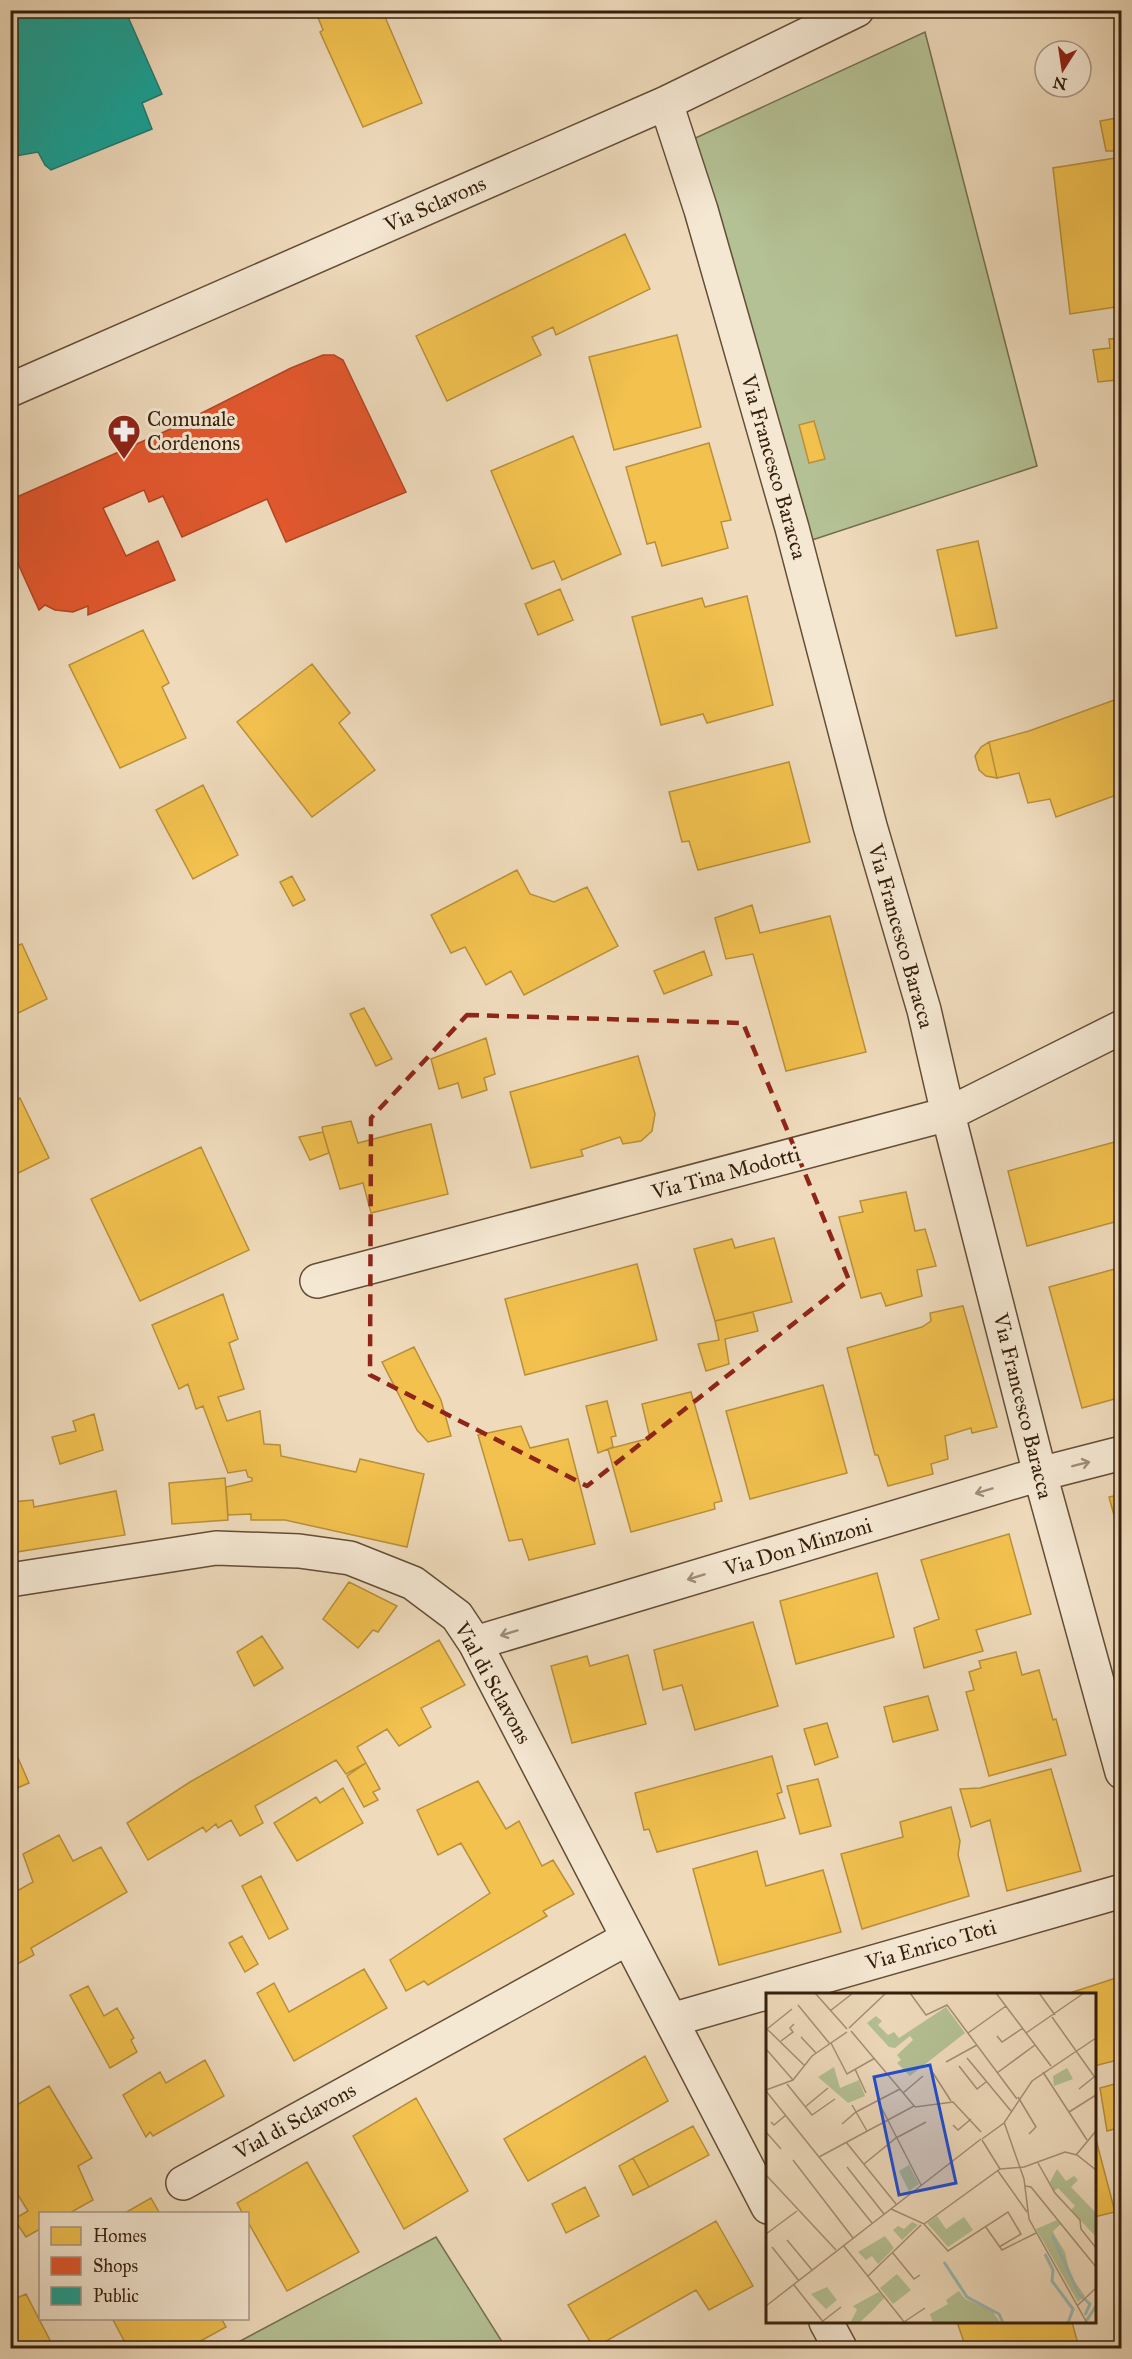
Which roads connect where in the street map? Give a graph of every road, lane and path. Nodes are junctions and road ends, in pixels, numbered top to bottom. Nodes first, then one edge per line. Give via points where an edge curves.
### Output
1 (857, 10) edge
2 (666, 103) junction
3 (10, 390) edge
4 (1122, 1027) edge
5 (948, 1114) junction
6 (317, 1281) dead end
7 (1122, 1453) edge
8 (1040, 1474) junction
9 (10, 1580) edge
10 (475, 1643) junction
11 (1122, 1772) edge
12 (1122, 1890) edge
13 (628, 1938) junction
14 (671, 2020) junction
15 (183, 2183) dead end
16 (766, 2203) edge
17 (827, 2323) edge
18 (840, 2349) edge

1 - 2 street, Via Sclavons
2 - 3 street, Via Sclavons
2 - 5 street, Via Francesco Baracca via 701,210 792,528 870,826 924,1010
4 - 5 street, Via Tina Modotti
5 - 6 street, Via Tina Modotti
5 - 8 street, Via Francesco Baracca
8 -> 7 street, Via Don Minzoni
8 -> 10 street, Via Don Minzoni
8 - 11 street, Via Francesco Baracca
9 - 10 street, Vial di Sclavons via 216,1548 299,1551 350,1558 413,1583 457,1616
10 - 13 street, Vial di Sclavons
12 - 14 street, Via Enrico Toti
13 - 14 street, Vial di Sclavons
13 - 15 street, Vial di Sclavons
14 - 16 street, Vial di Sclavons
17 - 18 street

